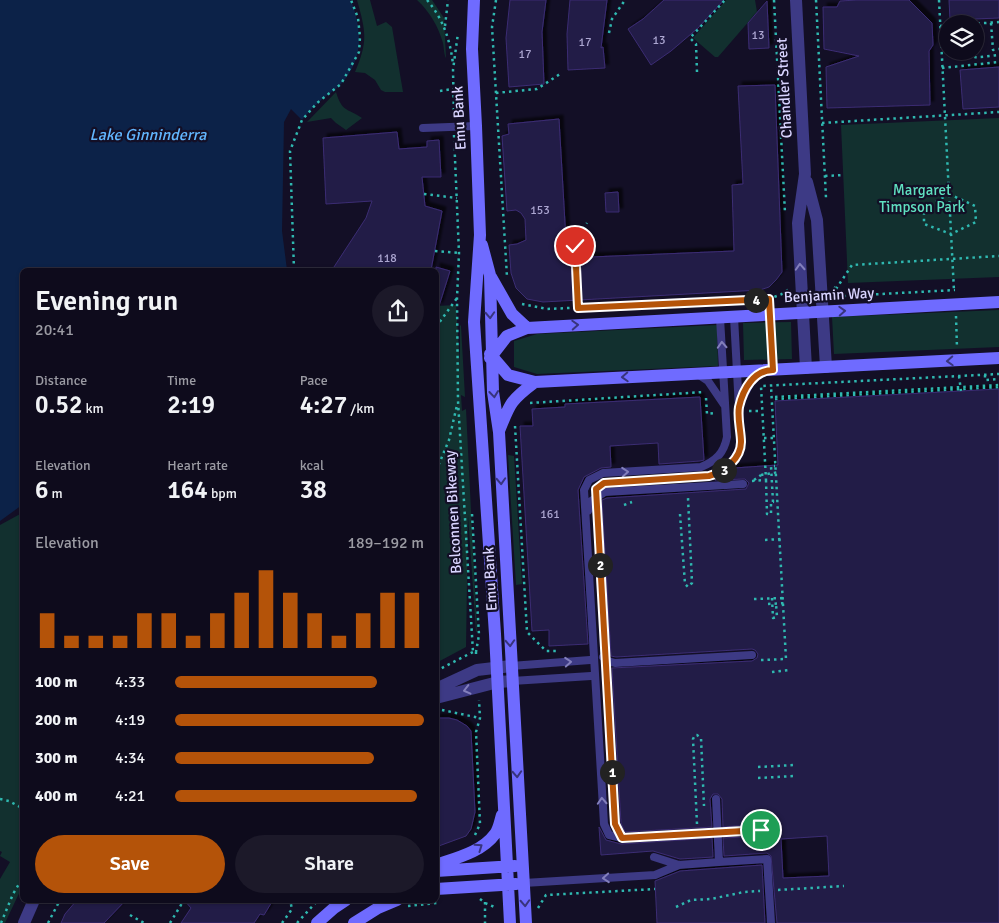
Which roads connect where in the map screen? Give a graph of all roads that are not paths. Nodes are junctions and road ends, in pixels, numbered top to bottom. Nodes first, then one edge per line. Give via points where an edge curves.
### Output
1 (474, 0) edge
2 (796, 0) edge
3 (476, 126) junction
4 (423, 128) dead end
5 (805, 174) junction
6 (480, 235) junction
7 (490, 275) junction
8 (999, 302) edge
9 (823, 312) junction
10 (803, 313) junction
11 (734, 317) junction
12 (720, 318) junction
13 (527, 328) junction
14 (475, 334) junction
15 (492, 355) junction
16 (999, 358) edge
17 (826, 367) junction
18 (806, 368) junction
19 (769, 370) junction
20 (724, 372) junction
21 (737, 372) junction
22 (698, 374) junction
23 (478, 376) junction
24 (535, 382) junction
25 (739, 407) junction
26 (726, 408) junction
27 (498, 432) junction
28 (746, 482) road end
29 (754, 658) road end
30 (592, 662) junction
31 (633, 662) junction
32 (606, 663) junction
33 (511, 666) junction
34 (497, 667) junction
35 (591, 676) dead end
36 (512, 681) junction
37 (498, 682) junction
38 (439, 688) edge
39 (439, 697) edge
40 (716, 799) dead end
41 (504, 810) junction
42 (761, 830) dead end
43 (622, 838) junction
44 (654, 858) dead end
45 (719, 862) junction
46 (439, 864) edge
47 (523, 865) junction
48 (678, 865) junction
49 (507, 866) junction
50 (439, 871) edge
51 (524, 883) junction
52 (508, 884) junction
53 (439, 889) edge
54 (33, 903) edge
55 (342, 903) edge
56 (401, 903) edge
57 (24, 923) edge
58 (317, 923) edge
59 (354, 923) edge
60 (510, 923) edge
61 (526, 923) edge
62 (771, 923) edge

1 - 3 main road, Emu Bank via 472,49
2 - 5 street, Chandler Street
3 - 4 lane
3 - 6 main road, Emu Bank
5 - 9 street, Chandler Street via 817,220
10 -> 5 street, Chandler Street via 798,223
6 - 7 main road, Emu Bank
6 - 14 main road, Emu Bank
7 - 13 main road via 512,314
7 -> 15 main road, Emu Bank
9 -> 8 main road, Benjamin Way
9 - 10 main road, Benjamin Way
9 - 17 street, Chandler Street
10 - 11 main road, Benjamin Way
10 - 18 street, Chandler Street
11 - 12 main road, Benjamin Way
11 - 21 lane
13 -> 12 main road, Benjamin Way
20 -> 12 lane
13 - 15 main road, Benjamin Way via 507,336
14 - 15 main road
14 - 23 main road, Emu Bank
15 - 23 main road, Benjamin Way
15 - 24 main road via 508,374
15 -> 27 main road, Emu Bank
16 -> 17 main road
17 - 18 main road
18 - 19 main road
19 - 21 main road
19 - 25 lane via 751,381
20 - 21 main road
20 - 22 main road
20 - 26 lane
21 - 25 lane
22 -> 24 main road
22 - 26 lane via 708,381
23 - 34 main road, Emu Bank
24 - 27 main road via 508,406
25 - 32 lane via 741,444 738,454 717,474 604,483 596,489
30 -> 26 lane via 584,490 589,480 603,473 701,467 710,463 726,445
27 -> 33 main road, Emu Bank
28 - 31 lane via 605,492 591,501 588,507 596,648 608,661
29 - 31 lane
30 - 32 lane
33 -> 30 lane
43 -> 30 lane via 609,835 604,824
31 - 32 lane
32 - 43 lane via 615,824
33 - 34 street
33 - 36 main road, Emu Bank
34 - 37 main road, Emu Bank
34 - 38 street via 477,670
35 - 36 lane
36 - 37 street
36 -> 47 main road, Emu Bank
37 -> 39 street
37 - 41 main road, Emu Bank
40 - 45 lane
46 -> 41 main road via 480,847 495,834
41 - 49 main road, Emu Bank
42 - 43 lane
44 - 48 lane
45 - 48 lane
45 - 62 lane via 767,860
47 - 49 main road
47 - 51 main road, Emu Bank
48 -> 51 lane via 655,875
49 - 50 main road
49 - 52 main road, Emu Bank
51 - 52 main road
51 -> 61 main road, Emu Bank
52 - 53 main road
52 - 60 main road, Emu Bank
54 - 57 street
55 - 58 main road
56 - 59 main road via 378,908

